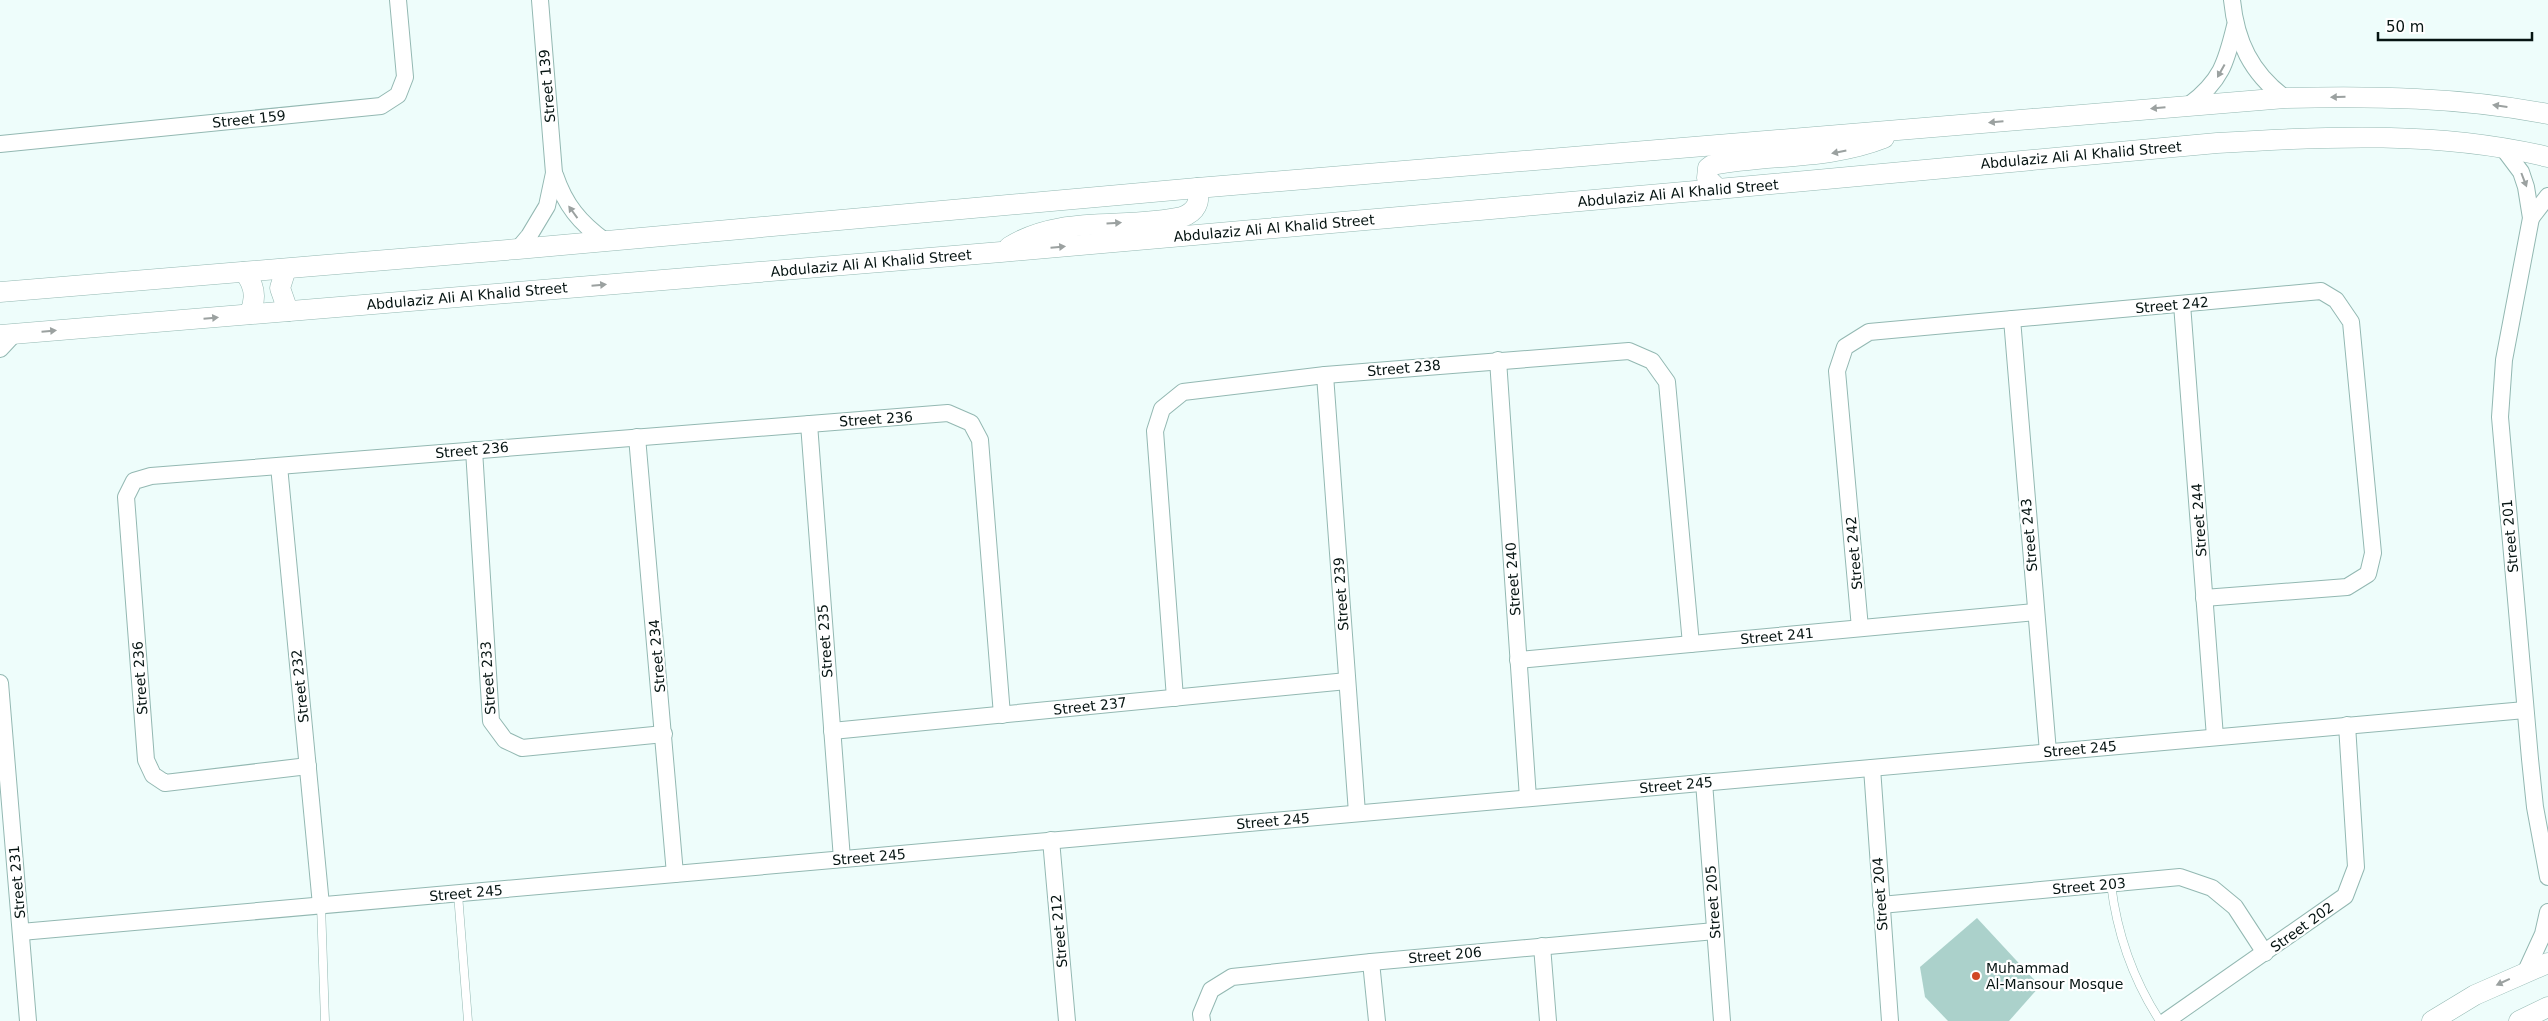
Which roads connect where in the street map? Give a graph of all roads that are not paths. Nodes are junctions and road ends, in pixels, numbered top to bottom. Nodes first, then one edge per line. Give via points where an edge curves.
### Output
1 (398, 0) edge
2 (540, 0) edge
3 (2232, 0) edge
4 (2235, 26) junction
5 (2285, 98) junction
6 (2190, 105) junction
7 (2548, 114) edge
8 (1902, 130) junction
9 (0, 144) edge
10 (2504, 148) junction
11 (2548, 156) edge
12 (554, 173) junction
13 (1197, 188) junction
14 (1718, 190) junction
15 (2548, 196) edge
16 (2532, 218) junction
17 (606, 241) junction
18 (518, 249) junction
19 (1000, 252) junction
20 (286, 269) junction
21 (244, 272) junction
22 (0, 292) edge
23 (2182, 304) junction
24 (288, 311) junction
25 (250, 314) junction
26 (2012, 319) junction
27 (7, 335) edge
28 (0, 348) edge
29 (1498, 360) junction
30 (1326, 375) junction
31 (808, 424) junction
32 (637, 437) junction
33 (474, 450) junction
34 (279, 466) junction
35 (2204, 598) junction
36 (2035, 612) junction
37 (1860, 628) junction
38 (1691, 644) junction
39 (1518, 660) junction
40 (1347, 681) junction
41 (0, 683) edge
42 (1175, 698) junction
43 (2525, 710) junction
44 (1002, 715) junction
45 (2347, 725) junction
46 (832, 731) junction
47 (664, 734) junction
48 (2214, 737) junction
49 (2048, 752) junction
50 (308, 766) junction
51 (1872, 768) junction
52 (1704, 782) junction
53 (1528, 798) junction
54 (1357, 813) junction
55 (1051, 840) junction
56 (842, 859) junction
57 (2546, 859) edge
58 (675, 874) junction
59 (2548, 877) edge
60 (2111, 884) junction
61 (458, 894) junction
62 (321, 906) junction
63 (1881, 906) junction
64 (2548, 912) edge
65 (1716, 931) junction
66 (21, 932) junction
67 (1542, 946) junction
68 (2265, 953) junction
69 (1370, 962) junction
70 (2548, 963) edge
71 (2526, 971) junction
72 (2548, 1007) edge
73 (28, 1021) edge
74 (325, 1021) edge
75 (468, 1021) edge
76 (1067, 1021) edge
77 (1202, 1021) edge
78 (1377, 1021) edge
79 (1548, 1021) edge
80 (1722, 1021) edge
81 (1890, 1021) edge
82 (2160, 1021) edge
83 (2166, 1021) edge
84 (2432, 1021) edge
85 (2519, 1021) edge

1 - 9 street, Street 159 via 405,76 398,95 381,106
2 - 12 street, Street 139
3 - 4 street
4 - 5 street via 2261,79
4 -> 6 street via 2227,60 2220,74 2212,86
5 - 6 street
7 -> 5 street via 2417,97
6 -> 8 street
8 - 13 street
8 -> 14 street via 1868,145 1829,154 1712,165 1708,168 1707,178
10 - 11 street, Abdulaziz Ali Al Khalid Street
10 - 14 street, Abdulaziz Ali Al Khalid Street via 2392,139 2280,139
10 -> 16 street, Street 201 via 2524,180
17 -> 12 street, Street 139 via 587,229 572,213
12 - 18 street, Street 139 via 547,206 530,236
13 - 17 street
19 -> 13 street via 1026,237 1061,228 1182,217 1196,207
19 -> 14 street, Abdulaziz Ali Al Khalid Street
15 - 16 street, Street 201
16 - 43 street, Street 201 via 2506,344 2500,409
17 - 18 street
18 - 20 street
24 -> 19 street, Abdulaziz Ali Al Khalid Street
20 - 21 street
20 - 24 street via 280,288
21 - 22 street
21 - 25 street via 254,292
23 - 26 street, Street 242
23 - 35 street, Street 244
23 - 35 street, Street 242 via 2321,291 2336,300 2351,322 2373,553 2368,574 2347,587
24 - 25 street, Abdulaziz Ali Al Khalid Street
27 -> 25 street, Abdulaziz Ali Al Khalid Street
26 - 36 street, Street 243
26 - 37 street, Street 242 via 1869,332 1845,347 1837,372
27 - 28 street
29 - 30 street, Street 238
29 - 38 street, Street 238 via 1629,351 1652,361 1667,382
29 - 39 street, Street 240
30 - 40 street, Street 239
30 - 42 street, Street 238 via 1183,392 1162,408 1155,431
31 - 32 street, Street 236
31 - 44 street, Street 236 via 948,413 971,424 980,440
31 - 46 street, Street 235
32 - 33 street, Street 236
32 - 47 street, Street 234
33 - 34 street, Street 236
33 - 47 street, Street 233 via 491,721 505,740 522,748
34 - 50 street, Street 232
34 - 50 street, Street 236 via 151,476 134,481 126,497 146,760 153,775 165,783
35 - 48 street, Street 244
36 - 37 street, Street 241
36 - 49 street, Street 243
37 - 38 street, Street 241
38 - 39 street, Street 241
39 - 53 street, Street 240
40 - 42 street, Street 237
40 - 54 street, Street 239
41 - 66 street, Street 231
42 - 44 street, Street 237
43 - 45 street, Street 245
43 - 57 street, Street 201 via 2535,807
44 - 46 street, Street 237
45 - 48 street, Street 245
45 - 68 street, Street 202 via 2356,867 2344,896
46 - 56 street, Street 235
47 - 58 street, Street 234
48 - 49 street, Street 245
49 - 51 street, Street 245
50 - 62 street, Street 232
51 - 52 street, Street 245
51 - 63 street, Street 204
52 - 53 street, Street 245
52 - 65 street, Street 205
53 - 54 street, Street 245
54 - 55 street, Street 245
55 - 56 street, Street 245
55 - 76 street, Street 212
56 - 58 street, Street 245
57 - 59 street, Street 201
58 - 61 street, Street 245
60 - 63 street, Street 203
60 - 68 street, Street 203 via 2180,877 2212,888 2235,908
60 - 82 lane via 2127,958 2136,981
61 - 62 street, Street 245
61 - 75 lane
62 - 66 street, Street 245
62 - 74 lane
63 - 81 street, Street 204
64 - 71 street via 2543,934
65 - 67 street, Street 206
65 - 80 street, Street 205
66 - 73 street, Street 231
67 - 69 street, Street 206
67 - 79 street
68 - 83 street, Street 202
69 - 77 street, Street 206 via 1232,977 1211,990 1201,1014
69 - 78 street
70 - 71 street
71 -> 84 street via 2475,995
72 - 85 street

